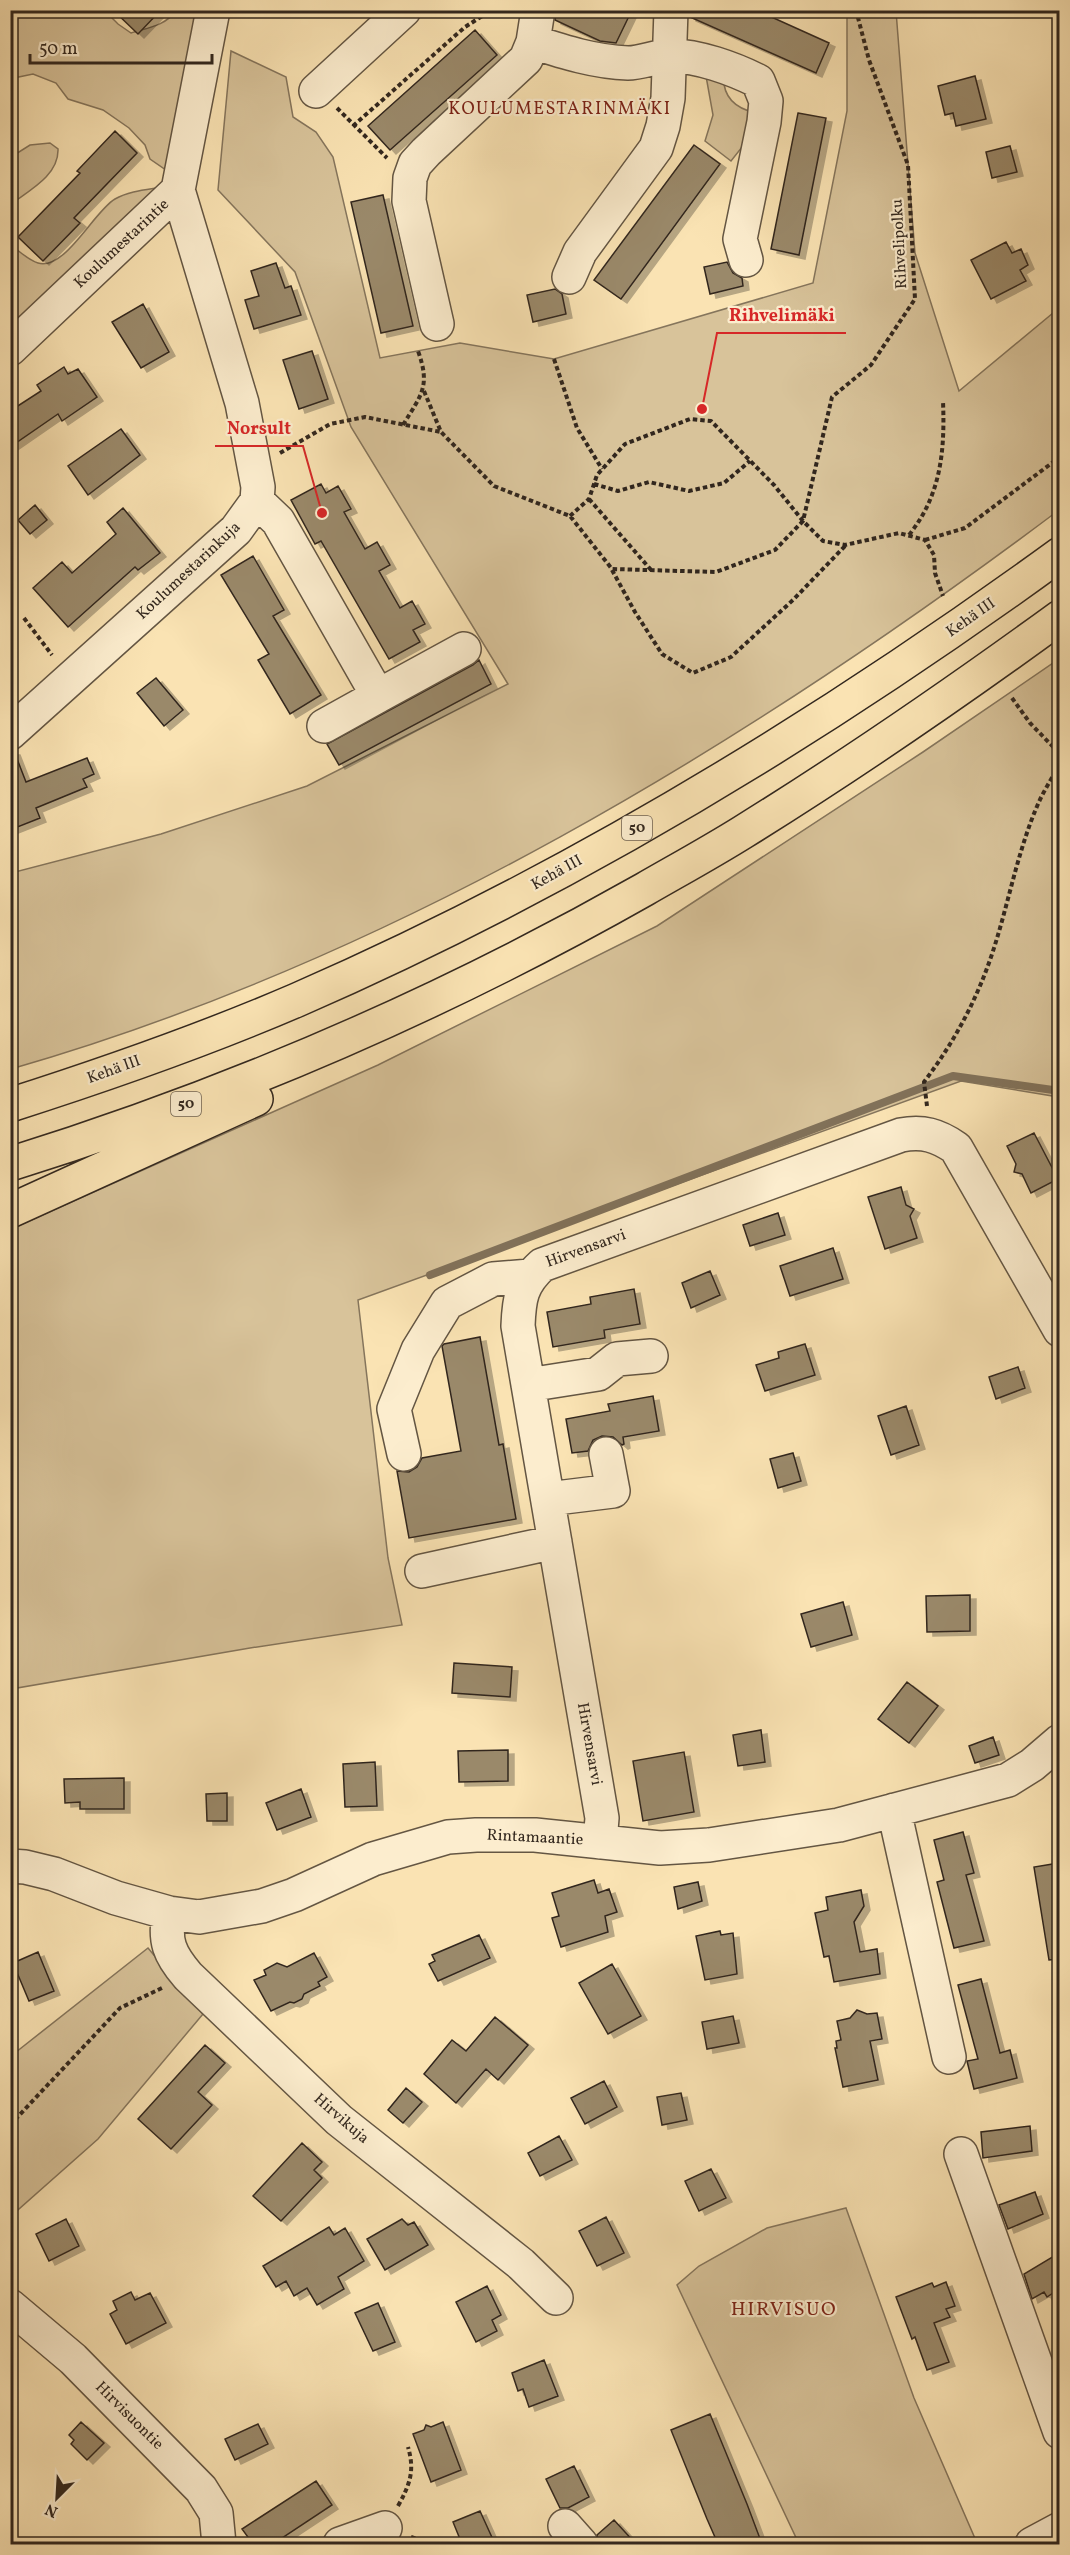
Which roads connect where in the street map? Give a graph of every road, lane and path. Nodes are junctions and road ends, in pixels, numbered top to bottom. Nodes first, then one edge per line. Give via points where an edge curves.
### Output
1 (213, 10) edge
2 (404, 10) edge
3 (671, 10) edge
4 (856, 10) edge
5 (492, 12) edge
6 (535, 24) edge
7 (669, 56) junction
8 (316, 92) dead end
9 (345, 117) dead end
10 (354, 126) junction
11 (410, 178) junction
12 (178, 190) junction
13 (746, 260) dead end
14 (568, 277) dead end
15 (437, 324) dead end
16 (10, 349) edge
17 (418, 351) dead end
18 (554, 358) dead end
19 (424, 391) junction
20 (943, 401) dead end
21 (403, 425) junction
22 (441, 432) junction
23 (1059, 457) edge
24 (750, 461) junction
25 (602, 470) junction
26 (594, 484) junction
27 (257, 489) junction
28 (589, 499) junction
29 (570, 516) junction
30 (802, 521) junction
31 (909, 535) junction
32 (925, 540) junction
33 (845, 545) junction
34 (1059, 554) edge
35 (612, 569) junction
36 (652, 571) junction
37 (943, 596) dead end
38 (1059, 617) edge
39 (24, 618) dead end
40 (464, 649) dead end
41 (52, 655) dead end
42 (378, 696) junction
43 (1012, 698) dead end
44 (324, 726) dead end
45 (10, 733) edge
46 (1059, 754) edge
47 (1059, 763) edge
48 (359, 1034) junction
49 (182, 1045) junction
50 (10, 1085) edge
51 (925, 1105) dead end
52 (10, 1106) edge
53 (10, 1164) edge
54 (10, 1211) edge
55 (530, 1276) junction
56 (1059, 1330) edge
57 (651, 1356) dead end
58 (528, 1385) junction
59 (404, 1454) dead end
60 (606, 1454) dead end
61 (548, 1499) junction
62 (555, 1542) junction
63 (422, 1570) dead end
64 (1059, 1741) edge
65 (894, 1810) junction
66 (600, 1842) junction
67 (10, 1866) edge
68 (169, 1913) junction
69 (188, 1976) junction
70 (949, 2057) dead end
71 (10, 2125) edge
72 (961, 2154) dead end
73 (556, 2298) dead end
74 (10, 2306) edge
75 (1059, 2432) edge
76 (408, 2447) dead end
77 (385, 2528) joint
78 (1059, 2529) edge
79 (219, 2544) edge
80 (340, 2544) edge
81 (1032, 2544) edge

1 - 12 street, Koulumestarintie
2 - 8 street
3 - 7 street
4 - 30 path, Rihvelipolku via 869,60 908,165 915,299 871,364 832,397
5 - 6 path
5 - 10 path via 465,27
6 - 7 street via 579,56 629,63
6 - 11 street via 530,52 519,67 426,152 415,164
7 - 13 street via 732,68 758,81 766,101 741,239
7 - 14 street via 666,107 656,148 580,252
9 - 10 path
10 - 11 path
11 - 15 street via 409,201
12 - 16 street, Koulumestarintie
12 - 27 street via 242,403
17 - 19 path via 425,369
18 - 25 path via 577,428
19 - 21 path
19 - 22 path
20 - 31 path via 941,470 924,517
21 - 22 path
21 - 27 path via 364,417 330,424 282,451
22 - 29 path via 494,486
23 - 32 path via 965,528
24 - 25 path via 711,421 690,419 626,444
24 - 26 path via 723,483 689,491 649,482 618,491
24 - 30 path
25 - 26 path
26 - 28 path
27 - 42 street
27 - 45 street, Koulumestarinkuja via 236,530
28 - 29 path
28 - 36 path
29 - 35 path
30 - 33 path via 823,541
30 - 36 path via 775,550 716,572
31 - 32 path
31 - 33 path via 899,533
32 - 37 path via 934,555 934,573
33 - 35 path via 731,657 693,673 662,654
34 - 49 highway, Kehä III / 50 via 836,709 545,881 408,949
35 - 36 path
38 - 48 highway, 50 via 742,833 574,929
39 - 41 path
40 - 42 street
42 - 44 street
43 - 46 path
47 - 51 path via 1038,804 973,1003 948,1049 924,1082
48 - 53 highway, 50 via 255,1079
48 - 54 highway via 265,1095
49 - 50 highway
49 - 52 highway, Kehä III / 50
55 - 56 street, Hirvensarvi via 542,1265 901,1135 920,1132 956,1148
55 - 58 street, Hirvensarvi via 519,1299 518,1326
55 - 59 street via 493,1279 447,1303 418,1350 394,1409
57 - 58 street via 617,1359 598,1374
58 - 61 street, Hirvensarvi
60 - 61 street via 613,1491
61 - 62 street, Hirvensarvi
62 - 63 street
62 - 66 street, Hirvensarvi via 602,1818
64 - 65 street, Rintamaantie via 1008,1780
65 - 66 street, Rintamaantie via 839,1824 709,1845 660,1848
65 - 70 street
66 - 68 street, Rintamaantie via 535,1835 448,1837 373,1859 261,1906 199,1917
67 - 68 street, Rintamaantie via 54,1874
68 - 69 street, Hirvikuja via 165,1933 173,1959
69 - 71 path via 120,2008
69 - 73 street, Hirvikuja via 339,2120 521,2264
72 - 75 street
74 - 79 street, Hirvisuontie via 73,2359 201,2489 216,2513
76 - 77 path via 414,2466
77 - 80 street
78 - 81 street

